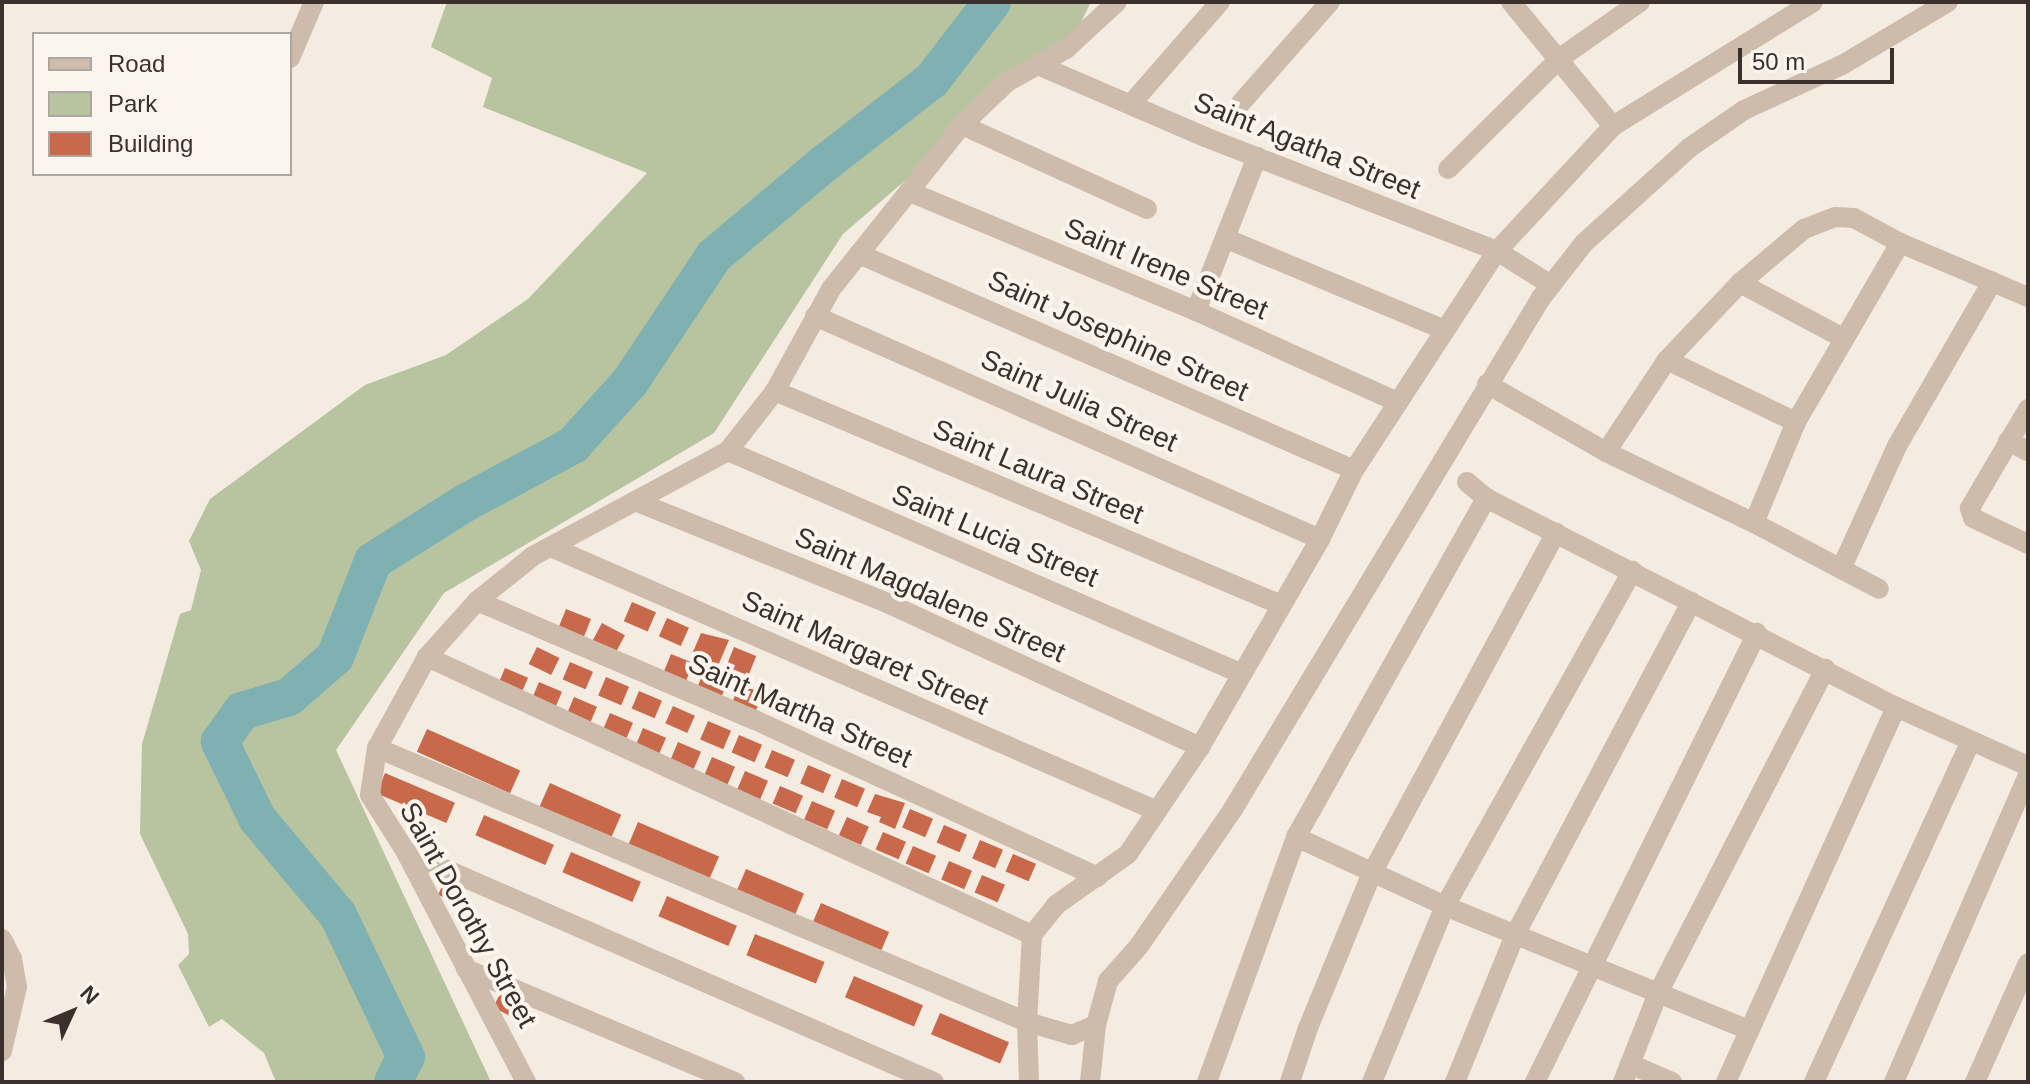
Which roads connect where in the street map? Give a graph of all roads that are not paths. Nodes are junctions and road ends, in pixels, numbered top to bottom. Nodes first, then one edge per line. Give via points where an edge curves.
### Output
1 (314, 2) edge
2 (1117, 2) edge
3 (1220, 2) edge
4 (1330, 2) edge
5 (1640, 2) edge
6 (1811, 2) edge
7 (1948, 2) edge
8 (1514, 3) edge
9 (292, 53) edge
10 (1560, 58) junction
11 (1038, 65) junction
12 (1131, 104) junction
13 (1240, 104) dead end
14 (962, 125) junction
15 (1613, 126) junction
16 (1257, 157) junction
17 (1448, 169) dead end
18 (910, 192) junction
19 (1147, 209) dead end
20 (1227, 239) junction
21 (1900, 243) junction
22 (1497, 251) junction
23 (859, 254) junction
24 (1992, 282) junction
25 (1740, 283) junction
26 (1551, 285) junction
27 (2028, 297) edge
28 (1196, 311) junction
29 (815, 316) junction
30 (1445, 330) junction
31 (1843, 338) junction
32 (1667, 360) junction
33 (1487, 384) junction
34 (775, 391) junction
35 (1398, 402) junction
36 (2028, 409) edge
37 (1796, 422) junction
38 (2008, 441) junction
39 (728, 451) junction
40 (2028, 451) edge
41 (1606, 452) junction
42 (1354, 470) junction
43 (1467, 482) dead end
44 (1486, 498) junction
45 (635, 501) junction
46 (1754, 523) junction
47 (1556, 533) junction
48 (1320, 539) junction
49 (2028, 544) edge
50 (551, 547) junction
51 (1841, 569) junction
52 (1632, 571) junction
53 (1879, 589) dead end
54 (477, 601) junction
55 (1691, 602) junction
56 (1279, 604) junction
57 (1757, 633) junction
58 (427, 657) junction
59 (1825, 669) junction
60 (1240, 673) junction
61 (1896, 707) junction
62 (1971, 741) junction
63 (1200, 747) junction
64 (377, 748) junction
65 (2028, 766) edge
66 (2028, 776) edge
67 (1157, 811) junction
68 (1296, 837) junction
69 (406, 852) junction
70 (1372, 873) junction
71 (1098, 877) junction
72 (1445, 906) junction
73 (1032, 935) junction
74 (1515, 935) junction
75 (2, 939) edge
76 (2028, 963) edge
77 (1590, 966) junction
78 (466, 969) junction
79 (1658, 993) junction
80 (1027, 1022) junction
81 (1096, 1025) junction
82 (1749, 1030) junction
83 (2, 1051) edge
84 (1626, 1073) edge
85 (526, 1082) edge
86 (735, 1082) edge
87 (934, 1082) edge
88 (1029, 1082) edge
89 (1090, 1082) edge
90 (1207, 1082) edge
91 (1290, 1082) edge
92 (1372, 1082) edge
93 (1455, 1082) edge
94 (1535, 1082) edge
95 (1672, 1082) edge
96 (1726, 1082) edge
97 (1814, 1082) edge
98 (1894, 1082) edge
99 (1975, 1082) edge

1 - 9 street
2 - 11 street, Saint Dorothy Street via 1066,49
3 - 12 street
4 - 13 street
5 - 10 street
6 - 15 street
7 - 26 street via 1842,65 1744,110 1689,148 1584,243
8 - 10 street
10 - 15 street
10 - 17 street
11 - 12 street, Saint Agatha Street
11 - 14 street, Saint Dorothy Street via 1007,82
12 - 16 street, Saint Agatha Street
14 - 18 street, Saint Dorothy Street
14 - 19 street
15 - 22 street
16 - 20 street
16 - 22 street, Saint Agatha Street
18 - 23 street, Saint Dorothy Street
18 - 28 street, Saint Irene Street
20 - 28 street
20 - 30 street
21 - 24 street
21 - 25 street via 1854,218 1835,217 1804,229
21 - 31 street
22 - 26 street, Saint Agatha Street
22 - 30 street
23 - 29 street, Saint Dorothy Street
23 - 42 street, Saint Josephine Street
24 - 27 street
24 - 51 street via 1897,446
25 - 31 street
25 - 32 street
26 - 33 street
28 - 35 street, Saint Irene Street
29 - 34 street, Saint Dorothy Street
29 - 48 street, Saint Julia Street
30 - 35 street
31 - 37 street
32 - 37 street
32 - 41 street
33 - 41 street
33 - 81 street via 1233,809 1139,946 1108,981
34 - 39 street, Saint Dorothy Street
34 - 56 street, Saint Laura Street
35 - 42 street
36 - 38 street
37 - 46 street
38 - 40 street
38 - 49 street via 1970,508 1973,518
39 - 45 street, Saint Dorothy Street
39 - 60 street, Saint Lucia Street
41 - 46 street
42 - 48 street
43 - 44 street
44 - 47 street
44 - 68 street
45 - 50 street, Saint Dorothy Street
45 - 63 street, Saint Magdalene Street via 887,603
46 - 51 street
47 - 52 street
47 - 70 street
48 - 56 street
50 - 54 street, Saint Dorothy Street
50 - 67 street, Saint Margaret Street
51 - 53 street
52 - 55 street
52 - 72 street
54 - 58 street, Saint Dorothy Street
54 - 71 street, Saint Martha Street via 755,720
55 - 57 street
55 - 74 street
56 - 60 street
57 - 59 street
57 - 77 street
58 - 64 street, Saint Dorothy Street
58 - 73 street
59 - 61 street
59 - 79 street
60 - 63 street
61 - 62 street
61 - 82 street
62 - 65 street
62 - 97 street
63 - 67 street
64 - 69 street, Saint Dorothy Street via 370,795
64 - 80 street
66 - 98 street
67 - 71 street via 1128,854
68 - 70 street
68 - 90 street
69 - 78 street, Saint Dorothy Street
69 - 87 street
70 - 72 street
70 - 91 street
71 - 73 street via 1056,905
72 - 74 street
72 - 92 street
73 - 80 street
74 - 77 street
74 - 93 street
75 - 83 street via 17,987
76 - 99 street
77 - 79 street
77 - 94 street
78 - 85 street, Saint Dorothy Street
78 - 86 street
79 - 82 street
79 - 84 street
80 - 81 street via 1072,1035
80 - 88 street
81 - 89 street
82 - 96 street
84 - 95 street

